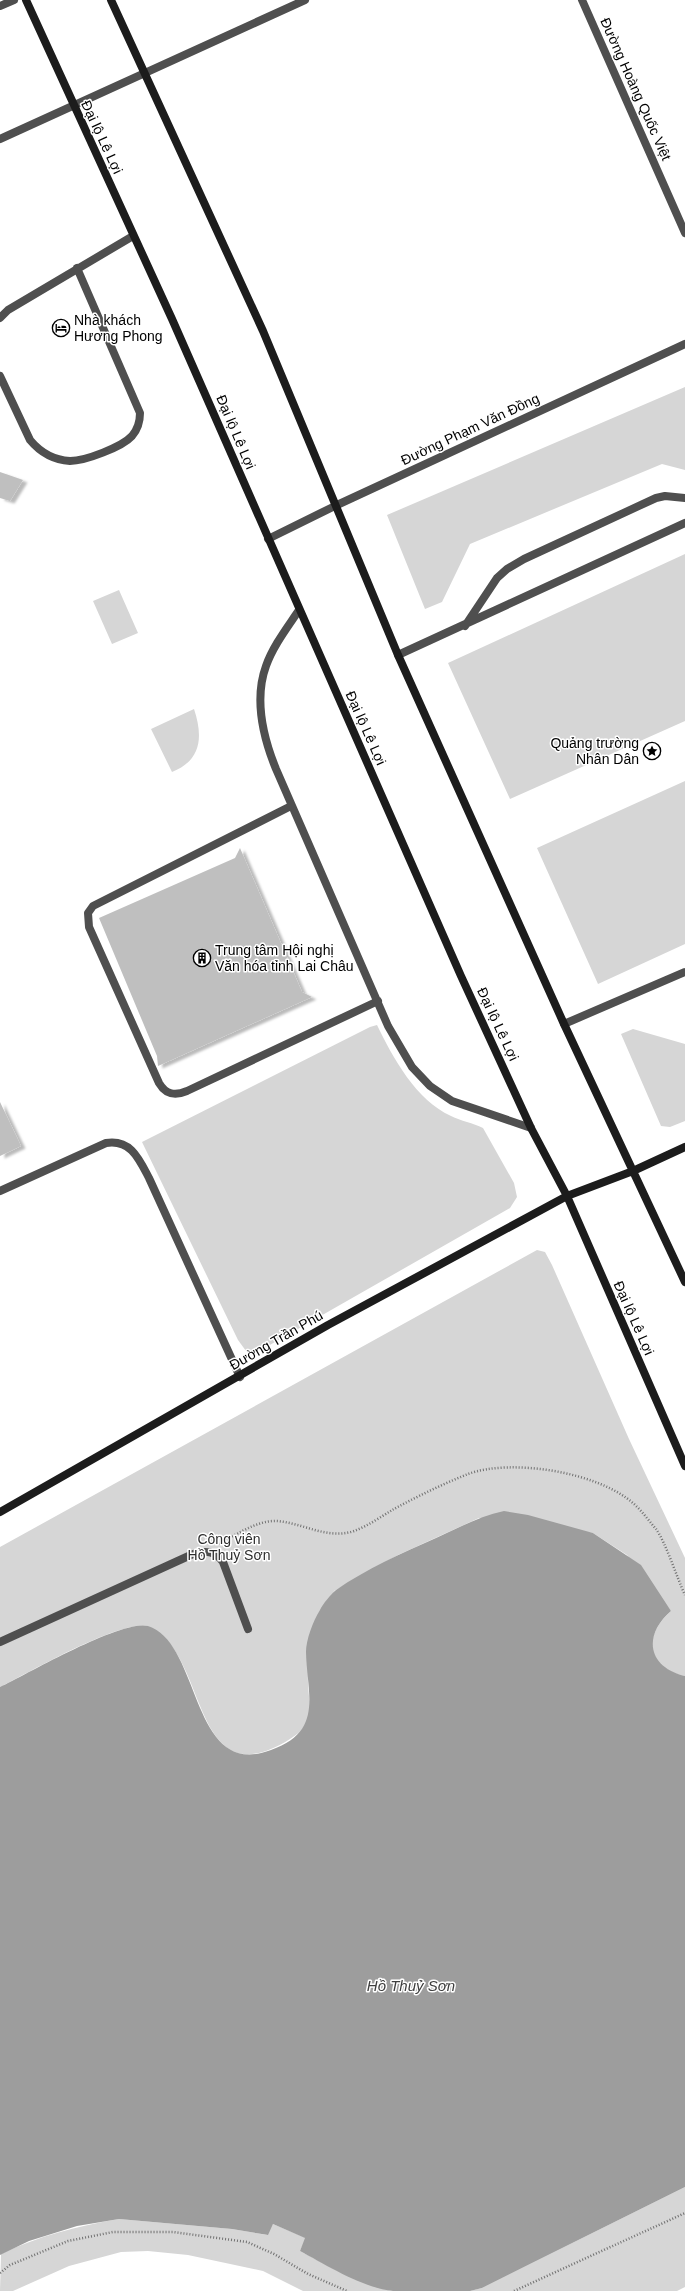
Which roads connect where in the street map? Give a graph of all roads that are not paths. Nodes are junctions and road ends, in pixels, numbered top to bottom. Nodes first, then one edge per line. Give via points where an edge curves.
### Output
1 (14, 0) edge
2 (26, 0) edge
3 (111, 0) edge
4 (305, 0) edge
5 (582, 0) edge
6 (0, 6) edge
7 (145, 72) junction
8 (73, 106) junction
9 (0, 139) edge
10 (685, 233) edge
11 (133, 236) junction
12 (77, 268) junction
13 (0, 318) edge
14 (685, 344) edge
15 (0, 376) edge
16 (685, 498) edge
17 (337, 505) junction
18 (685, 524) edge
19 (268, 539) junction
20 (299, 610) junction
21 (465, 626) junction
22 (398, 655) junction
23 (291, 806) junction
24 (685, 972) edge
25 (378, 1001) junction
26 (564, 1024) junction
27 (531, 1128) junction
28 (685, 1147) edge
29 (633, 1170) junction
30 (0, 1191) edge
31 (568, 1196) junction
32 (685, 1282) edge
33 (240, 1377) junction
34 (685, 1466) edge
35 (0, 1512) edge
36 (248, 1629) dead end
37 (0, 1642) edge

1 - 6 street
2 - 8 main road, Đại lộ Lê Lợi
3 - 7 main road
4 - 7 street
5 - 10 street, Đường Hoàng Quốc Việt
7 - 8 street
7 - 17 main road via 263,331
8 - 9 street
8 - 11 main road, Đại lộ Lê Lợi
11 - 12 street
11 - 19 main road, Đại lộ Lê Lợi via 182,340
12 - 13 street via 8,310
12 - 15 street via 140,413 140,421 132,436 82,460 56,459 37,448 30,440
14 - 17 street, Đường Phạm Văn Đồng
16 - 21 street via 656,498 524,559 497,578
17 - 19 street, Đường Phạm Văn Đồng
17 - 22 main road
18 - 21 street
19 - 20 main road, Đại lộ Lê Lợi
20 - 23 street via 274,648 260,688 268,750
20 - 27 main road, Đại lộ Lê Lợi
21 - 22 street
22 - 26 main road
23 - 25 street
23 - 25 street via 93,906 88,913 89,928 159,1083 168,1093 180,1094 188,1091
24 - 26 street
25 - 27 street via 388,1026 412,1067 439,1094 468,1108
26 - 29 main road
27 - 31 main road, Đại lộ Lê Lợi
28 - 29 main road, Đường Trần Phú
29 - 31 main road, Đường Trần Phú
29 - 32 main road
30 - 33 street via 106,1143 124,1144 132,1150 149,1178
31 - 33 main road, Đường Trần Phú via 342,1318
31 - 34 main road, Đại lộ Lê Lợi
33 - 35 main road, Đường Trần Phú via 140,1430
36 - 37 street via 223,1562 215,1554 206,1551 193,1554

